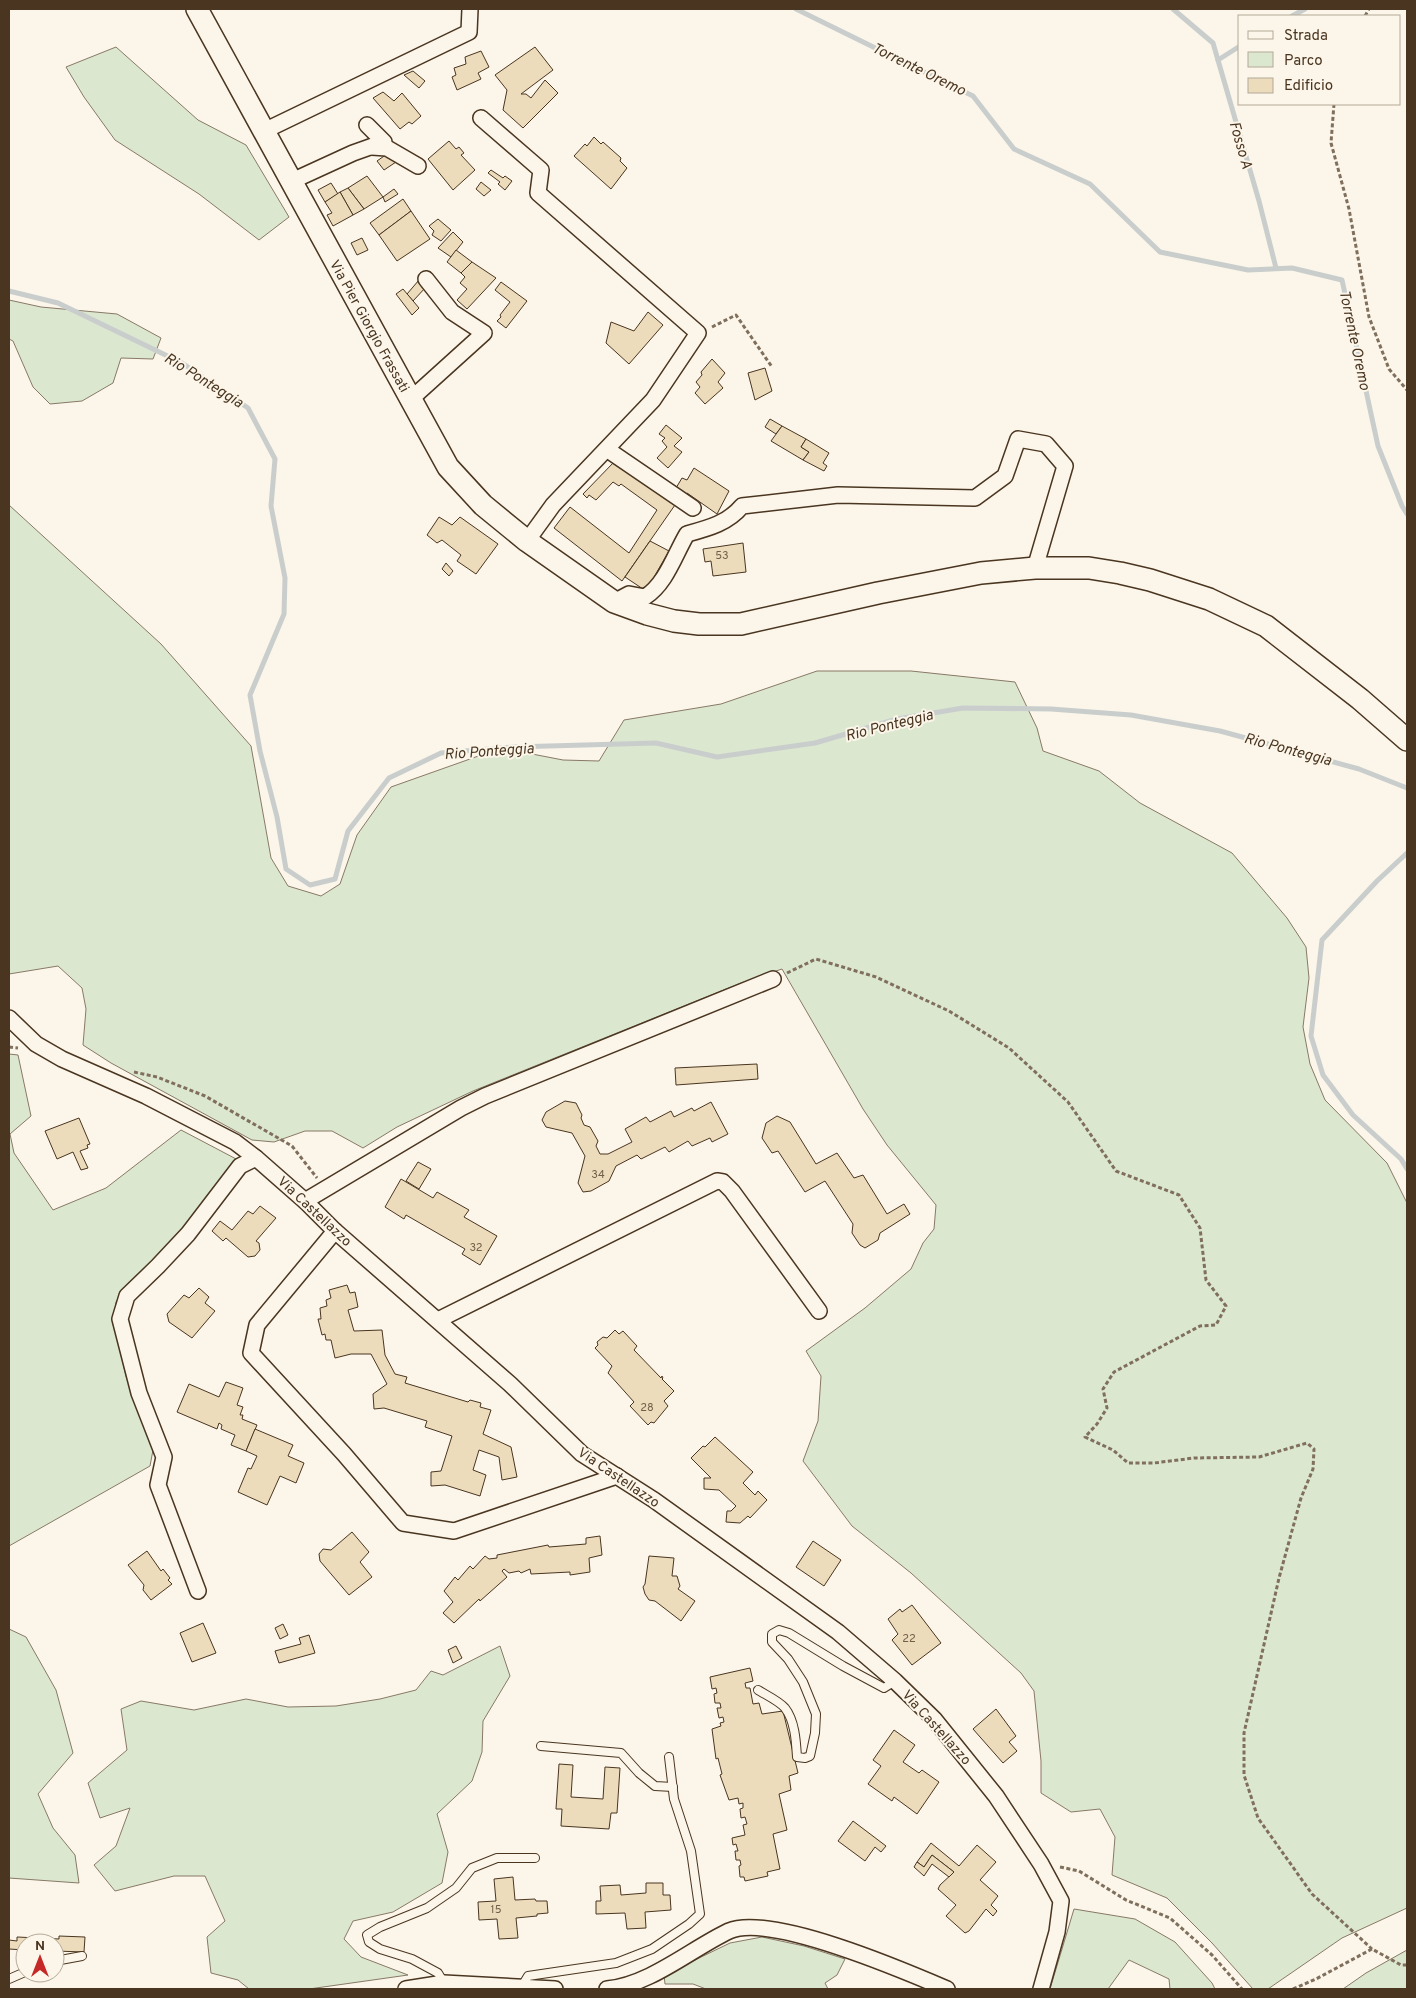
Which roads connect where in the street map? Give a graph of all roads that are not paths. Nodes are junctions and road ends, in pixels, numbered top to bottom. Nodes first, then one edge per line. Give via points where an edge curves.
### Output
1 (198, 9) edge
2 (470, 9) edge
3 (481, 118) dead end
4 (367, 125) dead end
5 (264, 131) junction
6 (372, 147) junction
7 (418, 166) dead end
8 (292, 182) junction
9 (426, 280) dead end
10 (411, 399) junction
11 (608, 450) junction
12 (693, 508) dead end
13 (527, 541) junction
14 (1035, 568) junction
15 (608, 598) junction
16 (1407, 740) edge
17 (773, 979) road end
18 (9, 1018) edge
19 (256, 1158) junction
20 (305, 1201) junction
21 (335, 1231) junction
22 (819, 1311) dead end
23 (438, 1320) junction
24 (617, 1476) junction
25 (198, 1592) dead end
26 (895, 1681) junction
27 (758, 1690) dead end
28 (541, 1746) dead end
29 (669, 1757) dead end
30 (673, 1787) junction
31 (535, 1858) dead end
32 (82, 1956) dead end
33 (65, 1959) edge
34 (444, 1983) junction
35 (522, 1986) junction
36 (406, 1989) edge
37 (555, 1989) edge
38 (606, 1989) edge
39 (946, 1989) edge
40 (1040, 1989) edge

1 - 5 street, Via Pier Giorgio Frassati
2 - 5 street via 469,32
3 - 11 street via 541,170 538,193 698,334 653,400
4 - 6 street via 384,142
5 - 8 street, Via Pier Giorgio Frassati
6 - 7 street via 387,148
6 - 8 street
8 - 10 street, Via Pier Giorgio Frassati
9 - 10 street via 452,312 484,334
10 - 13 street, Via Pier Giorgio Frassati via 448,467 483,505
11 - 12 street
11 - 13 street via 552,505
13 - 15 street, Via Pier Giorgio Frassati
14 - 15 street, Via Pier Giorgio Frassati via 981,573 741,624 674,621
14 - 15 street via 1065,466 1046,444 1018,439 1005,476 975,498 838,494 742,506 734,516 721,523 687,534 652,593 645,597 629,594
14 - 16 street, Via Pier Giorgio Frassati via 1089,568 1120,573 1209,599 1266,626
17 - 20 street via 486,1096
18 - 19 street, Via Castellazzo via 36,1044 235,1142
19 - 20 street, Via Castellazzo
19 - 25 street via 240,1166 188,1234 127,1296 120,1319 139,1393 164,1457 158,1485
20 - 21 street, Via Castellazzo
21 - 23 street, Via Castellazzo
21 - 24 street via 257,1325 251,1353 403,1522 454,1531
22 - 23 street via 732,1191 723,1182 717,1182
23 - 24 street, Via Castellazzo via 582,1454
24 - 26 street, Via Castellazzo via 838,1632
26 - 27 lane via 884,1688 789,1633 779,1630 772,1634 772,1642 803,1682 816,1714 810,1756 805,1758 798,1757 792,1724 784,1707
26 - 40 street, Via Castellazzo via 934,1719 996,1796 1041,1864 1061,1902 1057,1932
28 - 30 lane via 621,1753 655,1786
29 - 30 lane
30 - 35 lane via 692,1852 700,1914 674,1934 616,1963 528,1976
31 - 34 lane via 497,1858 472,1868 456,1888 427,1908 367,1935 369,1942 380,1949 412,1958 438,1973
32 - 33 lane
34 - 35 street
34 - 36 street
35 - 37 street
38 - 39 street via 646,1978 731,1930 755,1927 812,1939 873,1958

